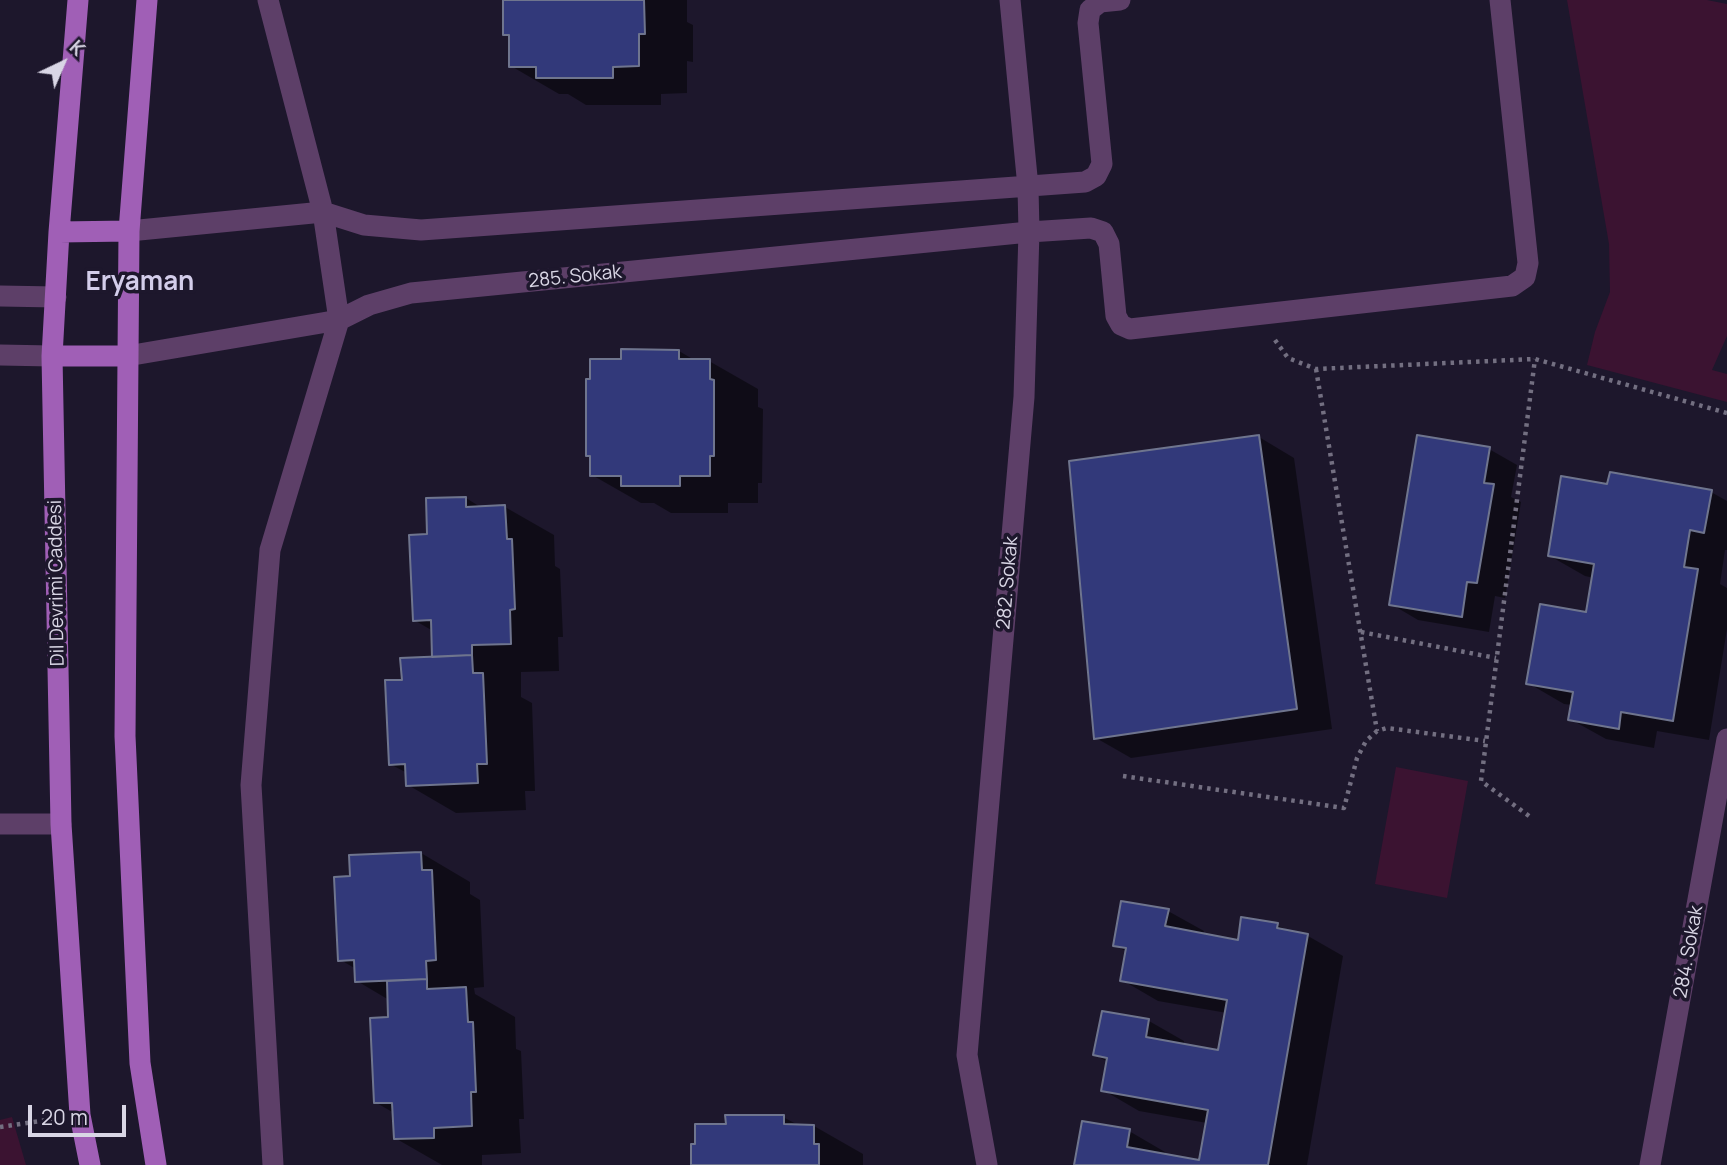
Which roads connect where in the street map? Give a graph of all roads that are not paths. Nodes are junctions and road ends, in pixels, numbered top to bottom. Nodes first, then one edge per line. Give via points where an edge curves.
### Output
1 (78, 0) edge
2 (147, 0) edge
3 (268, 0) edge
4 (1010, 0) edge
5 (1120, 0) edge
6 (1500, 0) edge
7 (1028, 187) junction
8 (323, 212) junction
9 (129, 231) junction
10 (59, 232) junction
11 (1029, 232) junction
12 (0, 296) edge
13 (56, 297) junction
14 (339, 320) junction
15 (0, 355) edge
16 (52, 356) junction
17 (127, 356) junction
18 (1727, 739) edge
19 (0, 824) edge
20 (61, 824) junction
21 (90, 1165) edge
22 (156, 1165) edge
23 (273, 1165) edge
24 (987, 1165) edge
25 (1650, 1165) edge

1 - 10 main road, Dil Devrimi Caddesi
2 - 9 main road
3 - 8 street
4 - 7 street, 282. Sokak
5 - 7 street via 1100,2 1090,10 1088,23 1102,164 1096,176 1085,182
6 - 11 street, 285. Sokak via 1528,263 1525,277 1512,286 1130,329 1116,316 1109,244 1102,232 1091,228
7 - 8 street via 421,230 364,225
7 - 11 street, 282. Sokak
8 - 9 street
8 - 14 street
9 - 10 main road
9 - 17 main road
10 - 13 main road, Dil Devrimi Caddesi
11 - 14 street, 285. Sokak via 411,293
11 - 24 street, 282. Sokak via 1024,397 967,1055
12 - 13 street
13 - 16 main road, Dil Devrimi Caddesi
14 - 17 street, 285. Sokak
14 - 23 street via 270,550 253,757
15 - 16 street
16 - 17 main road
16 - 20 main road, Dil Devrimi Caddesi
17 - 22 main road via 125,736 140,1063
18 - 25 street, 284. Sokak
19 - 20 street
20 - 21 main road, Dil Devrimi Caddesi via 79,1115

